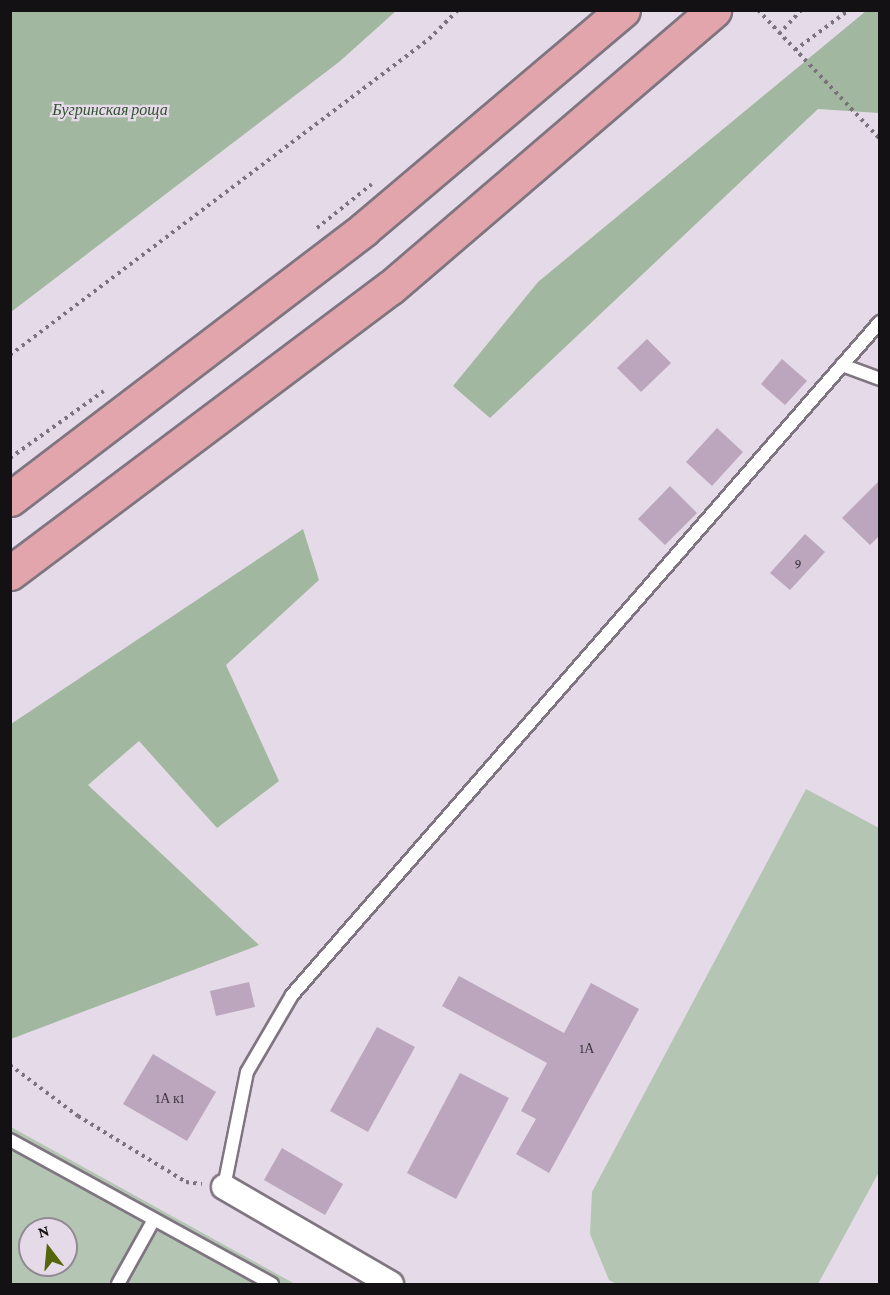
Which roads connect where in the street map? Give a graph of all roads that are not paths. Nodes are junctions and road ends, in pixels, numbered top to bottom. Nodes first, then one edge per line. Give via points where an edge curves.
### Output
1 (623, 10) edge
2 (714, 10) edge
3 (879, 322) edge
4 (842, 365) junction
5 (879, 379) edge
6 (10, 499) edge
7 (10, 573) edge
8 (10, 1140) edge
9 (224, 1186) joint
10 (153, 1221) junction
11 (118, 1284) edge
12 (272, 1284) edge
13 (391, 1284) edge

1 - 6 main road via 364,230
2 - 7 main road via 390,288
3 - 4 lane
4 - 5 lane
4 - 9 lane via 292,995 247,1072
8 - 10 lane
9 - 13 street
10 - 11 lane
10 - 12 lane

